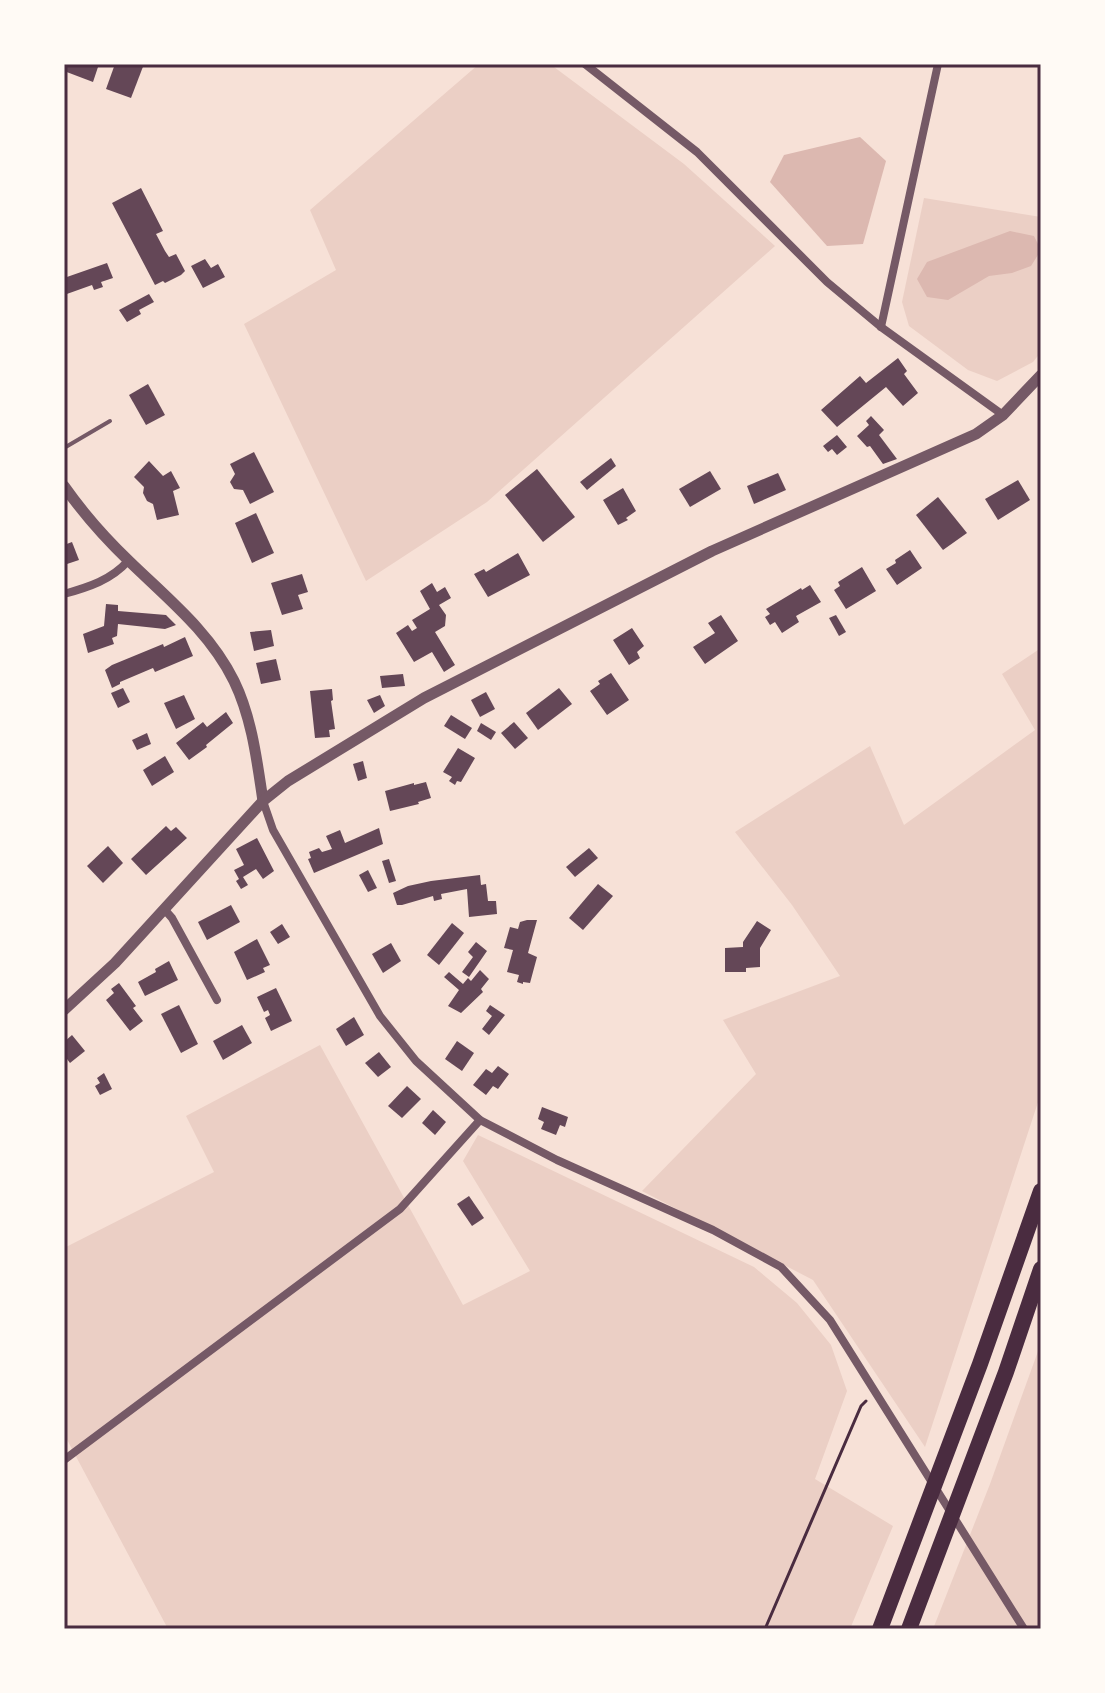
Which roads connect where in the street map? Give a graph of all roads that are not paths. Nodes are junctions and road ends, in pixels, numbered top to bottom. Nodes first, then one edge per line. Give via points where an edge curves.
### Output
1 (585, 64) edge
2 (938, 64) edge
3 (881, 327) junction
4 (1041, 375) edge
5 (1003, 415) junction
6 (110, 421) dead end
7 (64, 448) edge
8 (64, 486) edge
9 (128, 561) junction
10 (64, 594) edge
11 (263, 801) junction
12 (165, 910) junction
13 (217, 1000) dead end
14 (64, 1010) edge
15 (480, 1120) junction
16 (1041, 1191) edge
17 (1041, 1269) edge
18 (64, 1460) edge
19 (880, 1629) edge
20 (909, 1629) edge
21 (1024, 1629) edge

1 - 3 street via 697,152 827,282
2 - 3 street
3 - 5 street
4 - 5 street
5 - 11 street via 976,434 712,551 424,698
6 - 7 lane
8 - 9 street
9 - 10 street via 89,587
9 - 11 street via 215,649 235,683 255,747
11 - 12 street
11 - 15 street via 273,830 380,1016 416,1061
12 - 13 street
12 - 14 street
15 - 18 street via 400,1209
15 - 21 street via 781,1267 830,1320
16 - 19 highway
17 - 20 highway

